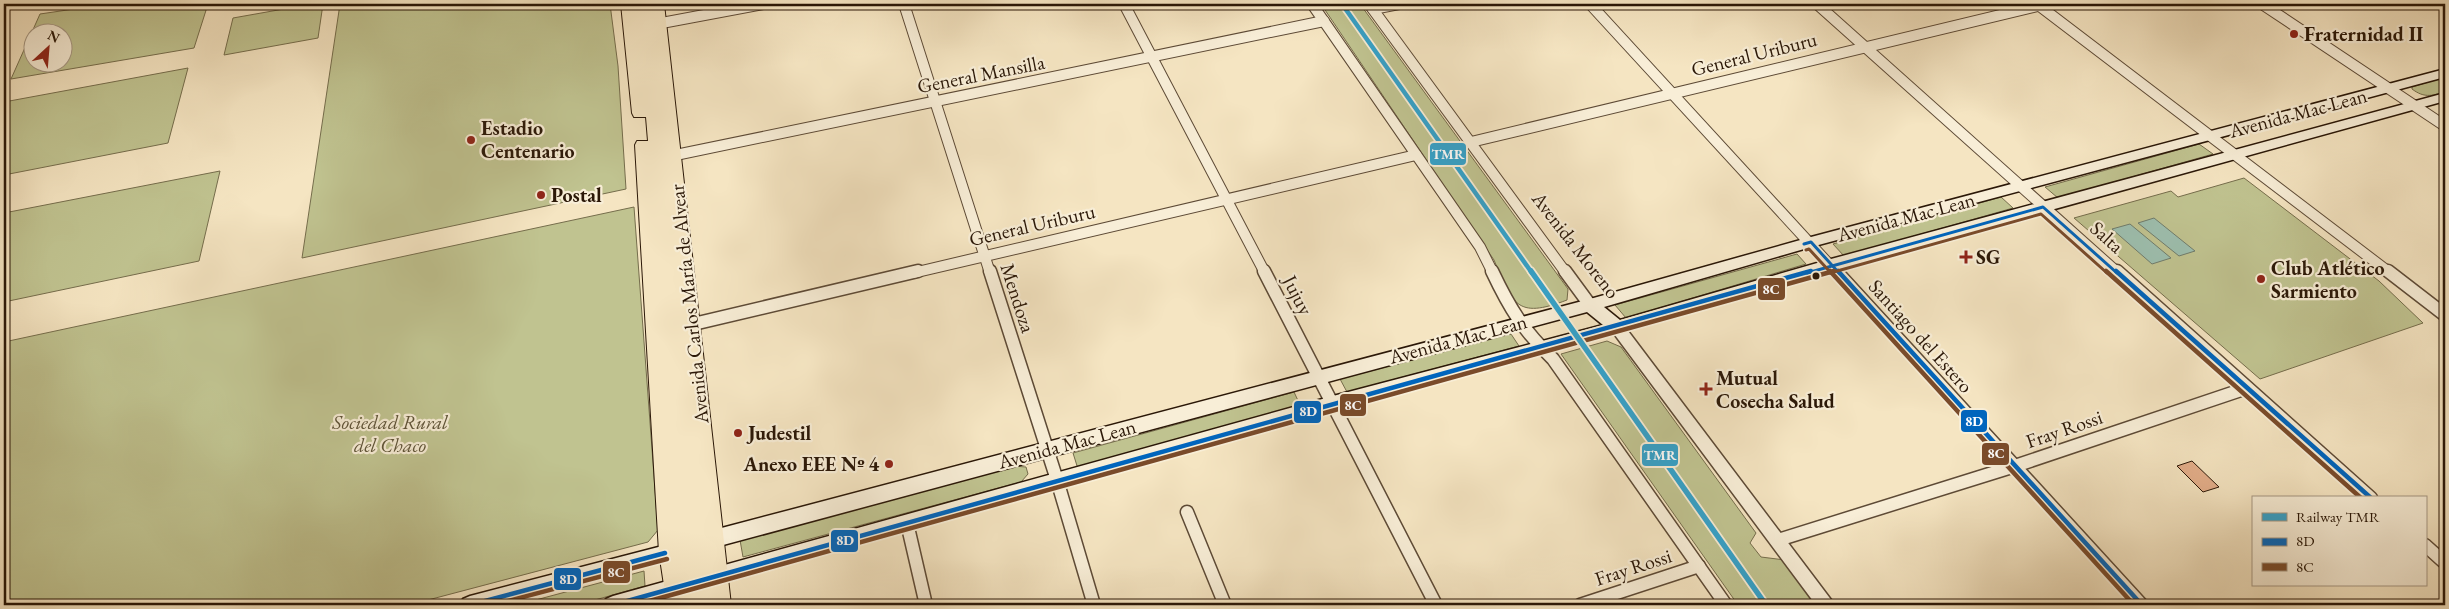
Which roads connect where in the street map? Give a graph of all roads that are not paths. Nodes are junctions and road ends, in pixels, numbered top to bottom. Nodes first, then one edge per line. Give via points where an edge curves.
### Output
1 (628, 4) edge
2 (643, 4) edge
3 (657, 4) edge
4 (763, 4) edge
5 (904, 4) edge
6 (1124, 4) edge
7 (1312, 4) edge
8 (1399, 4) edge
9 (1590, 4) edge
10 (1817, 4) edge
11 (2041, 4) edge
12 (2262, 4) edge
13 (1371, 6) edge
14 (1324, 21) junction
15 (645, 26) junction
16 (1864, 47) junction
17 (1153, 58) junction
18 (2445, 73) edge
19 (2390, 88) junction
20 (1672, 94) junction
21 (2445, 97) edge
22 (935, 102) junction
23 (2414, 105) junction
24 (2445, 126) edge
25 (2210, 137) junction
26 (1470, 142) junction
27 (1416, 155) junction
28 (2234, 155) junction
29 (659, 158) junction
30 (2020, 186) junction
31 (1228, 199) junction
32 (2043, 207) junction
33 (1811, 242) junction
34 (985, 255) junction
35 (1831, 265) junction
36 (1590, 305) junction
37 (2445, 315) edge
38 (1518, 322) junction
39 (1617, 327) junction
40 (674, 328) junction
41 (1539, 348) junction
42 (1319, 376) junction
43 (2247, 388) junction
44 (1333, 403) junction
45 (1046, 450) junction
46 (2015, 466) junction
47 (1057, 480) junction
48 (2370, 496) edge
49 (1187, 512) dead end
50 (907, 523) junction
51 (714, 538) junction
52 (1778, 540) junction
53 (691, 546) junction
54 (2426, 546) edge
55 (670, 552) junction
56 (2445, 563) edge
57 (1699, 566) junction
58 (692, 588) edge
59 (475, 605) edge
60 (613, 605) edge
61 (699, 605) edge
62 (720, 605) edge
63 (926, 605) edge
64 (1094, 605) edge
65 (1224, 605) edge
66 (1436, 605) edge
67 (1580, 605) edge
68 (1726, 605) edge
69 (1826, 605) edge
70 (2142, 605) edge

1 - 15 main road, Avenida Carlos María de Alvear
2 - 15 main road, Avenida Carlos María de Alvear
3 - 15 main road, Avenida Carlos María de Alvear
4 - 15 street
5 - 22 street, Mendoza
6 - 17 street, Jujuy
7 - 14 street
8 - 13 street
9 - 20 street, Santiago del Estero
10 - 16 street, Salta
11 - 16 street, General Uriburu
11 - 25 street
12 - 19 street
13 - 26 street, Avenida Moreno
14 - 17 street, General Mansilla
14 - 27 street
15 - 29 main road, Avenida Carlos María de Alvear
15 - 29 main road, Avenida Carlos María de Alvear
16 - 20 street, General Uriburu
16 - 30 street, Salta
17 - 22 street, General Mansilla
17 - 31 street, Jujuy
18 - 19 main road, Avenida Mac Lean
19 - 23 street
19 - 25 main road, Avenida Mac Lean
20 - 26 street, General Uriburu
20 - 33 street, Santiago del Estero
21 - 23 main road, Avenida Mac Lean
22 - 29 street, General Mansilla
22 - 34 street, Mendoza
23 - 24 street
23 - 28 main road, Avenida Mac Lean
25 - 28 street
25 - 30 main road, Avenida Mac Lean
26 - 36 street, Avenida Moreno
27 - 31 street, General Uriburu
27 - 38 street via 1480,247
28 - 32 main road, Avenida Mac Lean
28 - 37 street
29 - 40 main road, Avenida Carlos María de Alvear
29 - 40 main road, Avenida Carlos María de Alvear
30 - 32 street, Salta
30 - 33 main road, Avenida Mac Lean
31 - 34 street, General Uriburu
31 - 42 street, Jujuy
32 - 35 main road, Avenida Mac Lean
32 - 43 street, Salta
33 - 35 street, Santiago del Estero
33 - 36 main road, Avenida Mac Lean
34 - 40 street, General Uriburu
34 - 45 street, Mendoza
35 - 39 main road, Avenida Mac Lean
35 - 46 street, Santiago del Estero
36 - 38 main road, Avenida Mac Lean
36 - 39 main road, Avenida Moreno
38 - 41 street
38 - 42 main road, Avenida Mac Lean
39 - 41 main road, Avenida Mac Lean
39 - 52 street, Avenida Moreno
40 - 51 main road, Avenida Carlos María de Alvear
40 - 53 main road, Avenida Carlos María de Alvear
40 - 55 main road, Avenida Carlos María de Alvear
41 - 44 main road, Avenida Mac Lean
41 - 57 street via 1553,359
42 - 44 street, Jujuy
42 - 45 main road, Avenida Mac Lean
43 - 46 street, Fray Rossi
43 - 48 street, Salta
44 - 47 main road, Avenida Mac Lean
44 - 66 street, Jujuy
45 - 47 street, Mendoza
45 - 51 main road, Avenida Mac Lean
46 - 52 street, Fray Rossi
46 - 70 street, Santiago del Estero
47 - 50 main road, Avenida Mac Lean
47 - 64 street, Mendoza
49 - 65 street
50 - 58 main road, Avenida Mac Lean
50 - 63 street
51 - 53 main road, Avenida Mac Lean
51 - 58 main road, Avenida Carlos María de Alvear
52 - 69 street, Avenida Moreno
53 - 55 main road, Avenida Mac Lean
53 - 58 main road, Avenida Carlos María de Alvear
54 - 56 street
55 - 58 main road, Avenida Carlos María de Alvear
55 - 59 main road, Avenida Mac Lean
57 - 67 street, Fray Rossi
57 - 68 street
58 - 60 main road, Avenida Mac Lean
58 - 61 main road, Avenida Carlos María de Alvear
58 - 62 main road, Avenida Carlos María de Alvear

